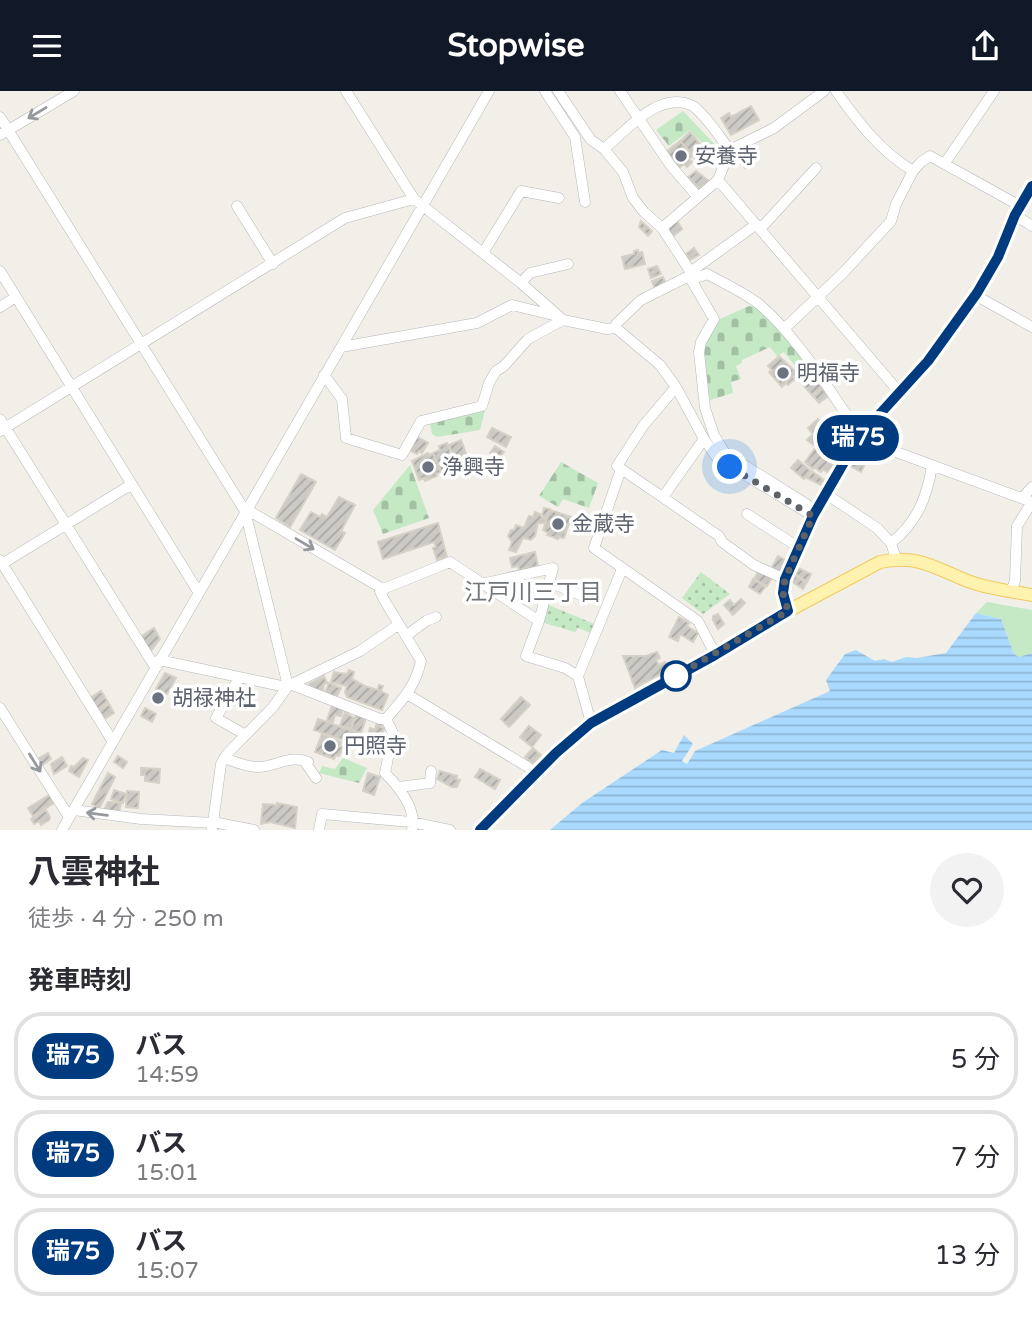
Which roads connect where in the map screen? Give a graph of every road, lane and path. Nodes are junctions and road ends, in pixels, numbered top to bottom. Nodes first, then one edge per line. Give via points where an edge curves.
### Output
1 (74, 91) edge
2 (346, 91) edge
3 (489, 91) edge
4 (545, 91) edge
5 (558, 91) edge
6 (620, 91) edge
7 (824, 91) edge
8 (836, 91) edge
9 (994, 91) edge
10 (0, 117) edge
11 (638, 119) junction
12 (4, 133) edge
13 (604, 149) junction
14 (730, 150) junction
15 (945, 163) junction
16 (816, 168) dead end
17 (913, 171) junction
18 (718, 180) junction
19 (1032, 186) edge
20 (697, 196) junction
21 (559, 198) dead end
22 (414, 199) junction
23 (585, 202) dead end
24 (237, 206) dead end
25 (423, 208) junction
26 (1017, 211) junction
27 (759, 226) junction
28 (1032, 226) edge
29 (662, 227) junction
30 (483, 253) junction
31 (273, 264) junction
32 (568, 264) dead end
33 (0, 271) edge
34 (690, 275) junction
35 (521, 283) junction
36 (975, 295) junction
37 (817, 296) junction
38 (16, 297) junction
39 (0, 307) edge
40 (560, 318) junction
41 (1032, 327) edge
42 (616, 328) junction
43 (785, 328) junction
44 (141, 344) junction
45 (341, 347) junction
46 (324, 375) junction
47 (72, 387) junction
48 (676, 387) junction
49 (899, 392) junction
50 (2, 426) edge
51 (858, 438) junction
52 (704, 439) junction
53 (932, 465) junction
54 (621, 469) junction
55 (132, 484) junction
56 (1032, 487) edge
57 (826, 494) junction
58 (663, 497) junction
59 (1023, 497) junction
60 (246, 510) junction
61 (812, 511) junction
62 (747, 513) dead end
63 (66, 525) junction
64 (891, 543) junction
65 (799, 547) junction
66 (896, 559) junction
67 (1, 562) edge
68 (622, 569) junction
69 (785, 579) junction
70 (549, 582) junction
71 (481, 584) junction
72 (383, 589) junction
73 (1011, 591) junction
74 (199, 593) junction
75 (1032, 595) edge
76 (588, 598) dead end
77 (788, 611) junction
78 (436, 617) dead end
79 (538, 621) junction
80 (398, 625) junction
81 (406, 636) junction
82 (715, 655) junction
83 (157, 664) junction
84 (578, 676) junction
85 (239, 678) junction
86 (288, 686) junction
87 (407, 694) junction
88 (0, 708) edge
89 (204, 711) dead end
90 (216, 718) junction
91 (386, 719) junction
92 (591, 723) junction
93 (246, 735) junction
94 (113, 742) junction
95 (224, 758) junction
96 (431, 771) dead end
97 (536, 772) junction
98 (316, 778) dead end
99 (399, 787) junction
100 (72, 814) junction
101 (213, 825) edge
102 (412, 827) edge
103 (62, 830) edge
104 (254, 830) edge
105 (319, 830) edge
106 (450, 830) edge
107 (480, 830) edge

1 -> 12 street
2 - 22 street
3 - 25 street
4 - 23 street via 575,137
5 - 13 street via 591,140
6 - 11 street
7 - 14 street via 774,128
8 - 17 street via 864,131
9 - 15 street
10 - 12 street
11 - 13 street
11 - 14 street via 662,105 692,106
11 - 20 street
12 - 44 street
13 - 29 street via 623,172 643,212
14 - 18 street
15 - 17 street via 930,156
15 - 26 street
16 - 27 street
17 - 37 street via 891,221
18 - 20 street
18 - 27 street
19 - 26 street
20 - 29 street
21 - 30 street via 521,191
22 - 25 street
22 - 31 street via 345,218
24 - 31 street
25 - 30 street
25 - 45 street
26 - 28 street
26 - 36 street via 998,257
27 - 34 street
27 - 37 street
29 - 34 street
30 - 35 street
31 - 44 street
32 - 35 street via 530,273
33 - 38 street
34 - 42 street via 640,300 617,321
34 - 43 street via 707,275 740,292
34 - 61 street via 714,319 699,352 705,408 714,435 725,453
35 - 40 street
36 - 41 street
36 - 49 street via 928,361
37 - 43 street
37 - 49 street
38 - 39 street
38 - 47 street
40 - 42 street
40 - 45 street via 512,305 477,323
40 - 46 street via 528,339 496,371 482,406 421,421 402,455 346,438 342,399
42 - 48 street via 660,365
43 - 51 street via 855,426
44 - 47 street
44 - 60 street
45 - 46 street
46 - 60 street
47 - 50 street
47 - 55 street
48 - 52 street
48 - 54 street via 643,426 617,465
49 - 51 street
50 - 63 street
51 - 53 street
51 - 57 street
52 - 58 street
52 - 61 street via 717,459
53 - 59 street
53 - 64 street via 919,513
54 - 58 street
54 - 68 street via 594,548
55 - 63 street
55 - 74 street
56 - 59 street
57 - 61 street
57 - 64 street via 877,528
58 - 69 street via 754,565
59 - 73 street via 1032,502 1017,526
60 -> 72 street
60 - 74 street
60 - 86 street
61 - 65 street
62 - 65 street
63 - 67 street
63 - 83 street
64 - 66 street
65 - 69 street
66 - 73 main road via 931,564 970,582
66 - 77 main road via 863,570
67 - 94 street
68 - 82 street via 698,621
68 - 84 street
69 - 77 street
70 - 71 street via 553,568
70 - 76 street
70 - 79 street
71 - 72 street via 450,562
71 - 79 street
72 - 80 street via 380,591
73 - 75 main road
74 - 83 street
77 - 82 main road
78 - 81 street
79 - 84 street via 526,656
80 - 81 street
80 - 86 street via 360,651
81 - 87 street via 421,661
82 - 92 main road
83 - 85 street
83 - 94 street
84 - 92 street
85 - 86 street
85 - 90 street
86 - 91 street
86 - 93 street
87 - 91 street
87 - 97 street
88 -> 100 street
89 - 90 street
90 - 93 street
91 - 99 street via 393,733 385,773
92 - 97 main road
93 - 95 street
94 - 100 street
95 - 98 street via 260,768 302,760 308,762
95 - 101 street
96 - 99 street via 430,783
97 - 107 main road
99 - 102 street via 414,818
101 -> 100 street
100 - 103 street
101 - 104 street
102 - 105 street via 323,814
102 - 106 street

